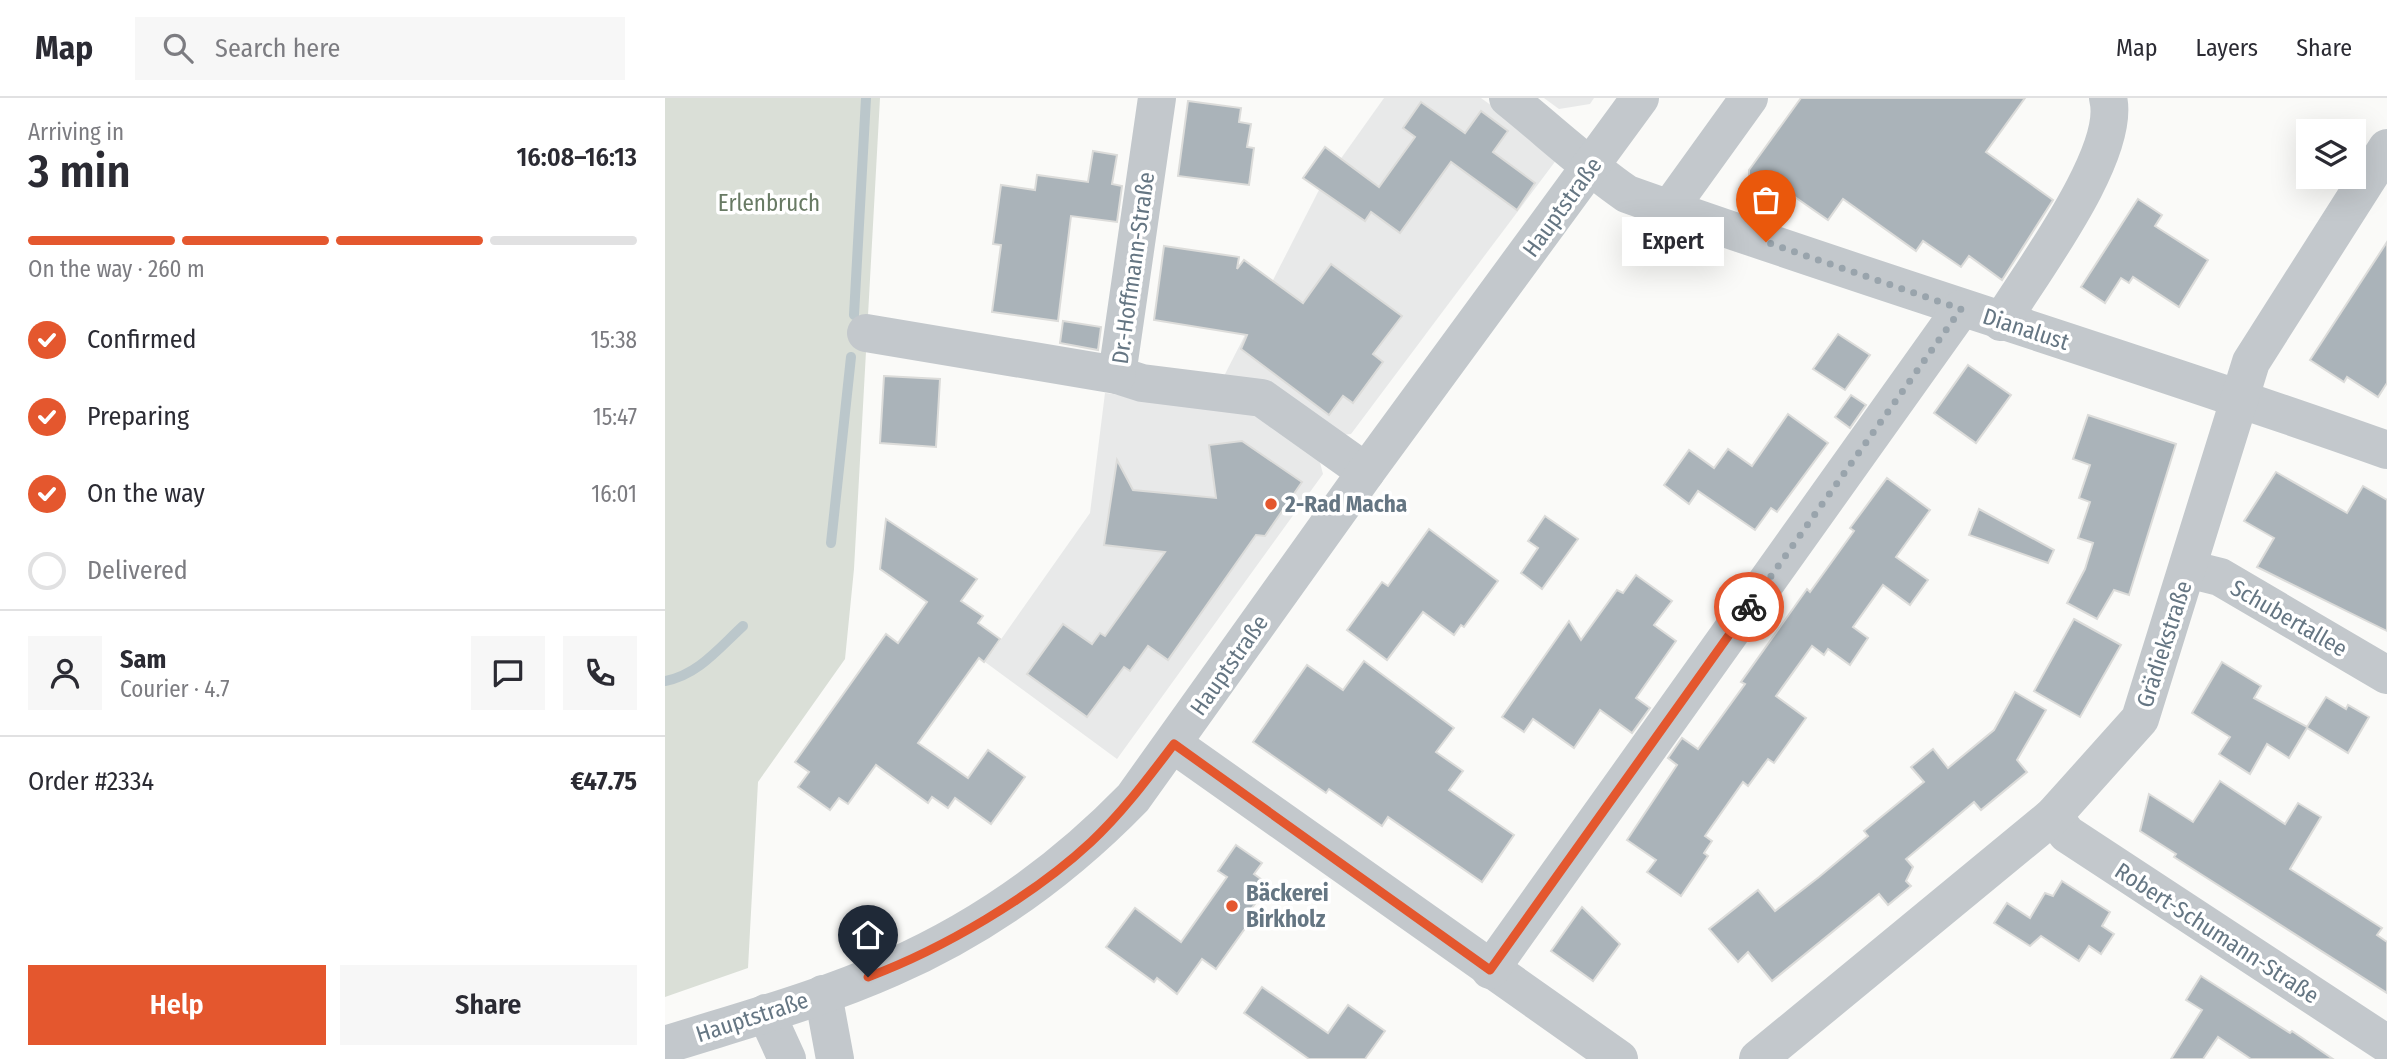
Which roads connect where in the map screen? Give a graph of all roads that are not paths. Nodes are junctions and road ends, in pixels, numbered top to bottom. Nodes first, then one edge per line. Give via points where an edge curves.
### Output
1 (1157, 98) edge
2 (1508, 98) edge
3 (1640, 98) edge
4 (1749, 98) edge
5 (2108, 98) edge
6 (2387, 148) edge
7 (1591, 169) junction
8 (1669, 209) junction
9 (1961, 309) junction
10 (2001, 322) junction
11 (866, 332) dead end
12 (1117, 375) junction
13 (2240, 397) junction
14 (2387, 450) edge
15 (1366, 472) junction
16 (2188, 569) junction
17 (2387, 675) edge
18 (1174, 744) junction
19 (2053, 816) junction
20 (1490, 970) junction
21 (823, 994) junction
22 (766, 1013) junction
23 (2387, 1044) edge
24 (665, 1045) edge
25 (787, 1059) edge
26 (835, 1059) edge
27 (1619, 1059) edge
28 (1758, 1059) edge

1 - 12 street, Dr.-Hoffmann-Straße
2 - 7 street, Dianalust
3 - 7 street, Hauptstraße
4 - 8 street
5 - 10 street via 2106,140 2093,173
6 - 13 street, Grädiekstraße via 2251,362
7 - 8 street, Dianalust via 1627,194
7 - 15 street, Hauptstraße
8 - 9 street, Dianalust
9 - 10 street, Dianalust
9 - 20 street
10 - 13 street, Dianalust
11 - 12 street
12 - 15 street, Dr.-Hoffmann-Straße via 1142,383 1262,398
13 - 14 street, Dianalust
13 - 16 street, Grädiekstraße
15 - 18 street, Hauptstraße
16 - 17 street, Schubertallee via 2220,577
16 - 19 street, Grädiekstraße via 2140,719
18 - 20 street
18 - 21 street, Hauptstraße via 1125,807 1042,880 958,935
19 - 23 street, Robert-Schumann-Straße via 2067,834
19 - 28 street, Grädiekstraße
20 - 27 street
21 - 22 street, Hauptstraße
21 - 26 street
22 - 24 street, Hauptstraße
22 - 25 street

